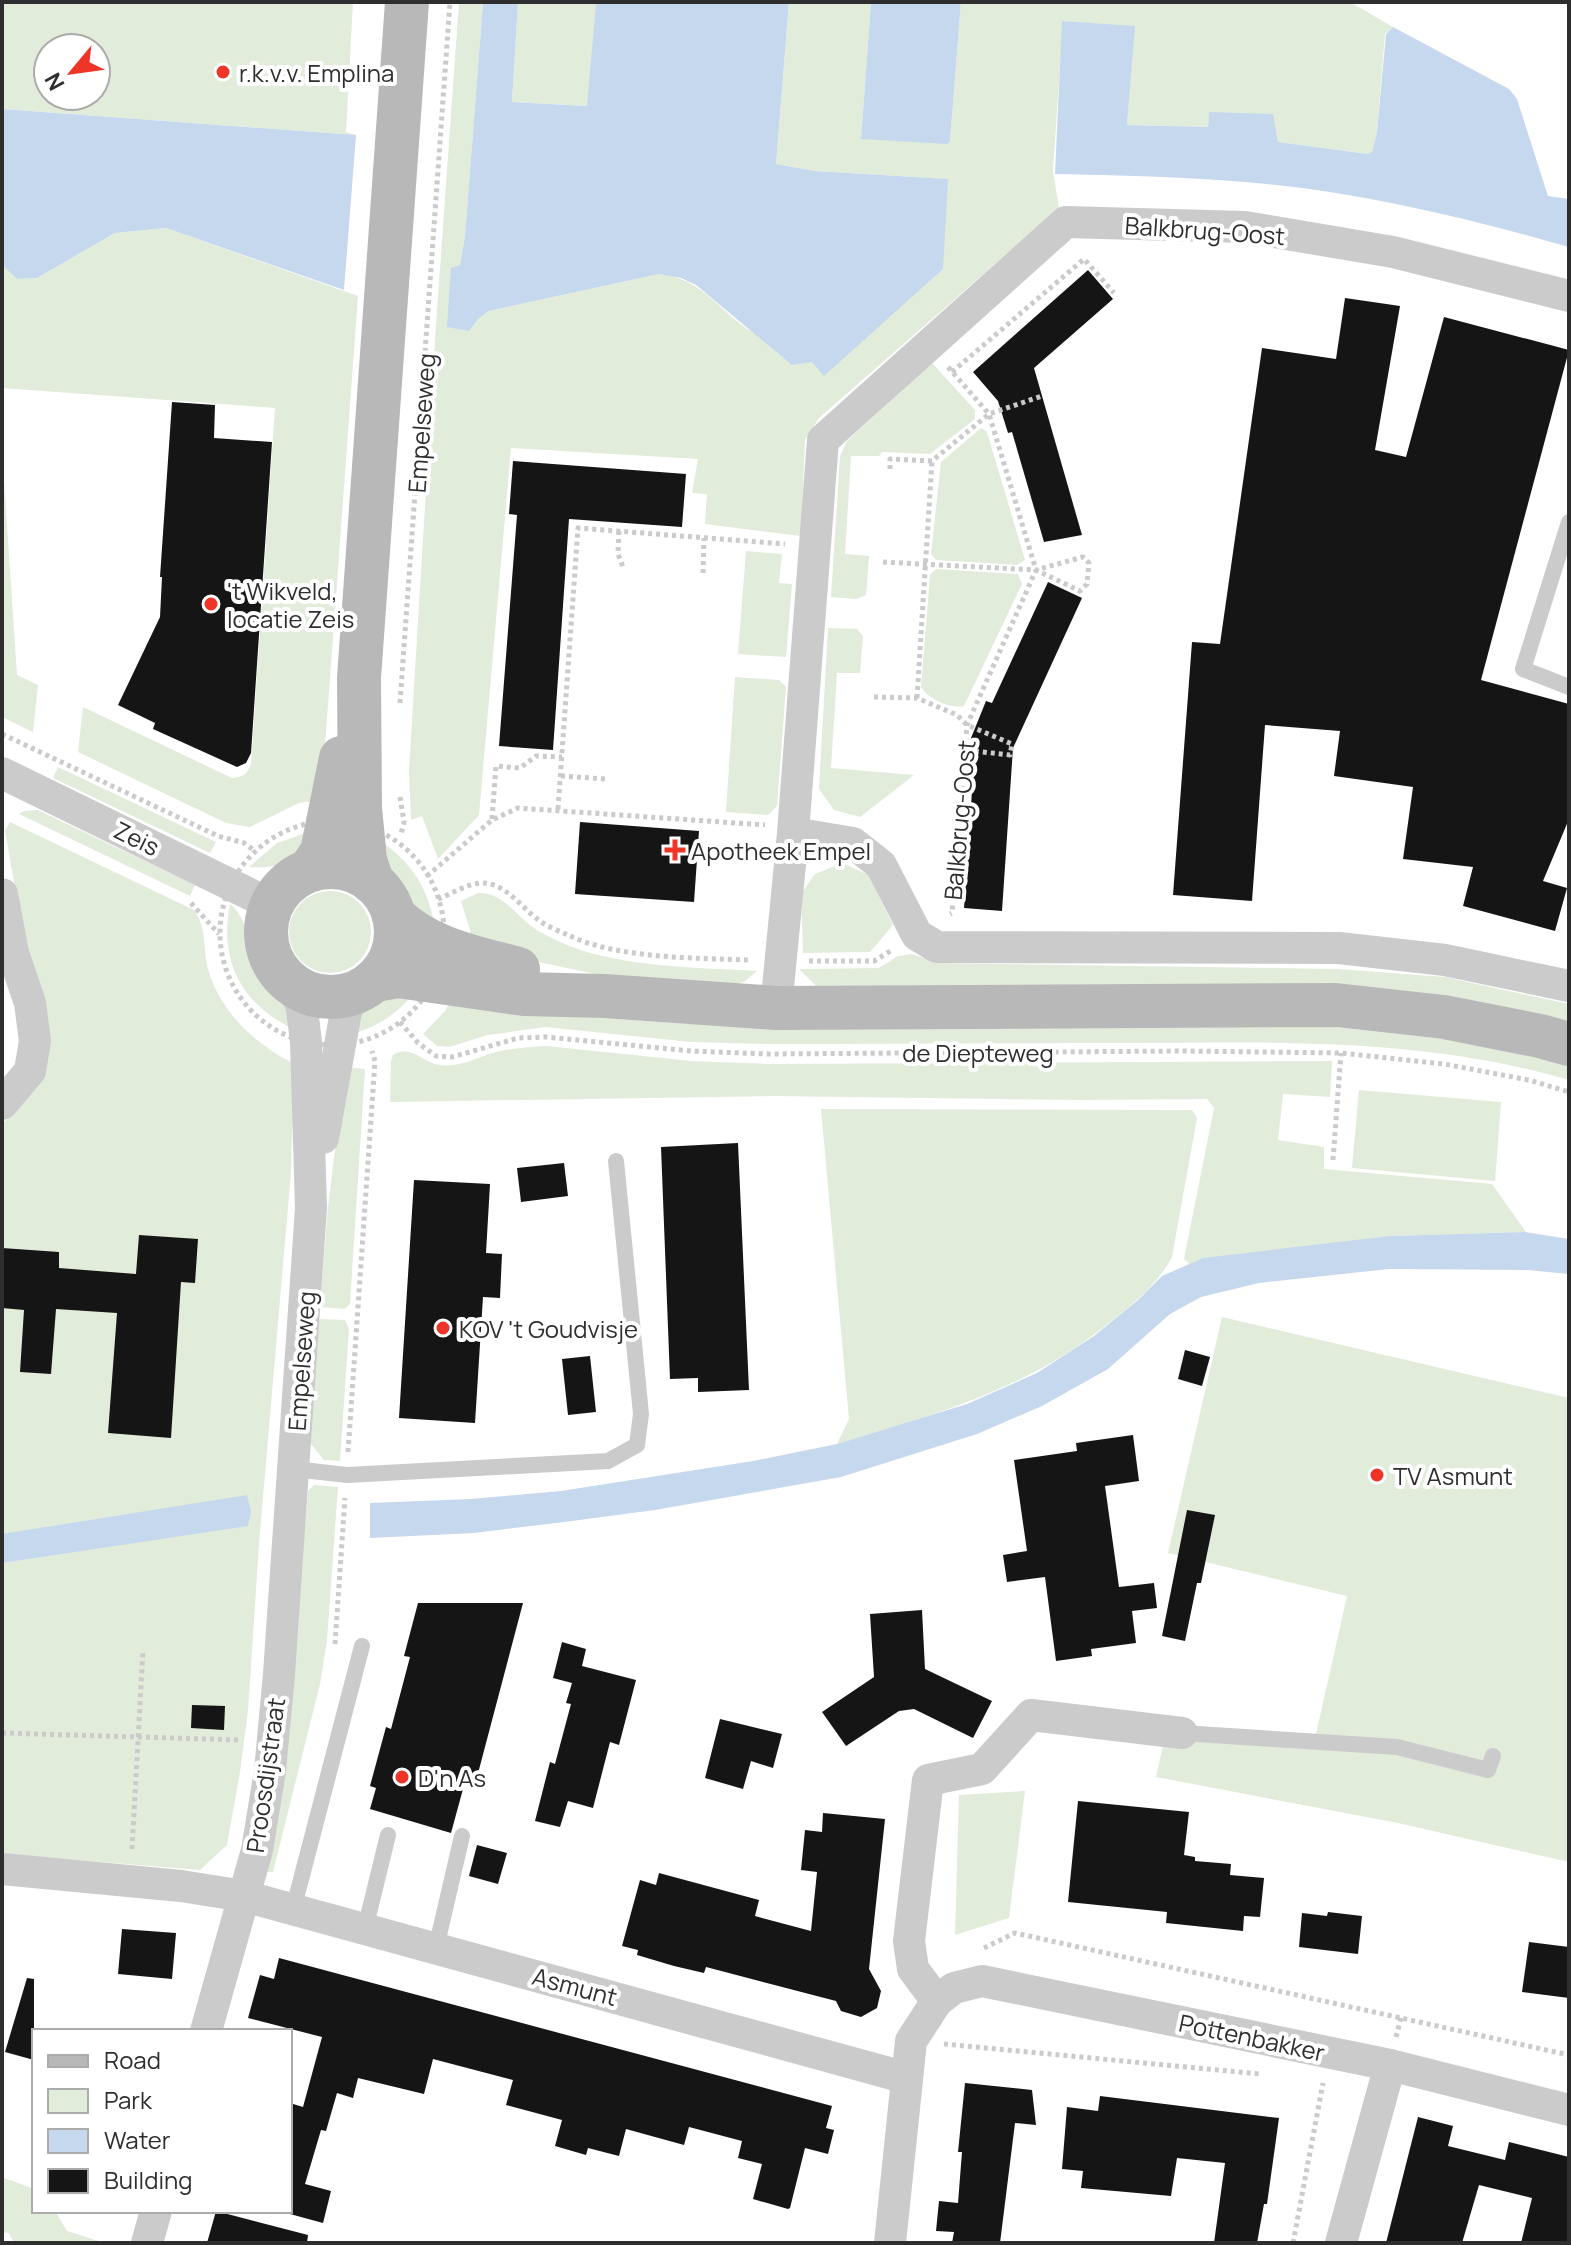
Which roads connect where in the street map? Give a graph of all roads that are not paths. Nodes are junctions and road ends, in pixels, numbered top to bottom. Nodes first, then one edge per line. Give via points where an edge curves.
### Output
1 (407, 2) edge
2 (1569, 296) edge
3 (1569, 522) edge
4 (359, 678) junction
5 (1569, 687) edge
6 (2, 773) edge
7 (793, 833) junction
8 (310, 870) junction
9 (2, 894) edge
10 (383, 899) junction
11 (272, 905) junction
12 (295, 986) junction
13 (365, 986) junction
14 (1569, 986) edge
15 (604, 996) junction
16 (776, 1008) junction
17 (1569, 1044) edge
18 (2, 1104) edge
19 (616, 1161) dead end
20 (311, 1208) junction
21 (294, 1469) junction
22 (291, 1513) joint
23 (362, 1646) dead end
24 (1182, 1733) joint
25 (1493, 1756) dead end
26 (388, 1835) dead end
27 (462, 1836) dead end
28 (2, 1869) edge
29 (244, 1896) junction
30 (293, 1910) junction
31 (365, 1929) junction
32 (436, 1948) junction
33 (937, 2001) junction
34 (207, 2029) edge
35 (1390, 2065) junction
36 (907, 2078) junction
37 (1569, 2110) edge
38 (155, 2213) edge
39 (147, 2243) edge
40 (890, 2243) edge
41 (1341, 2243) edge

1 - 4 street, Empelseweg
2 - 7 street, Balkbrug-Oost via 1393,252 1245,227 1066,222 823,440
3 - 5 lane via 1523,669
4 - 8 street, Empelseweg via 322,852
4 - 10 street, Empelseweg via 365,860
6 - 11 street, Zeis
7 - 14 street via 853,843 881,865 913,928 937,947 1339,948 1445,960
7 - 16 street, Balkbrug-Oost
8 - 10 street via 343,868 358,873
8 - 11 street via 294,878
9 - 18 street via 35,1041 30,1071
10 - 13 street via 396,933 393,950 386,966
10 - 15 street, de Diepteweg via 410,932 443,948
11 - 12 street via 266,940 276,966
12 - 13 street via 324,997
12 - 20 street, Empelseweg via 306,1042
13 - 15 street, de Diepteweg via 398,976 524,994
13 - 20 street, Empelseweg via 346,1012
15 - 16 street, de Diepteweg
16 - 17 street, de Diepteweg via 1336,1005 1444,1017
19 - 21 lane via 641,1414 637,1445 608,1461 347,1475
20 - 21 street, Empelseweg
21 - 22 street, Empelseweg
22 - 29 street, Proosdijstraat via 270,1771
23 - 30 lane
24 - 25 lane via 1397,1747 1488,1770
24 - 33 street via 1031,1715 982,1769 928,1780 909,1941 913,1969
26 - 31 lane
27 - 32 lane
28 - 29 street, Asmunt
29 - 30 street, Asmunt
29 - 34 street, Proosdijstraat
30 - 31 street, Asmunt
31 - 32 street, Asmunt
32 - 36 street, Asmunt
33 - 35 street, Pottenbakker via 954,1988 982,1981
33 - 36 street via 911,2041
35 - 37 street, Pottenbakker
35 - 41 street
36 - 40 street
38 - 39 street

